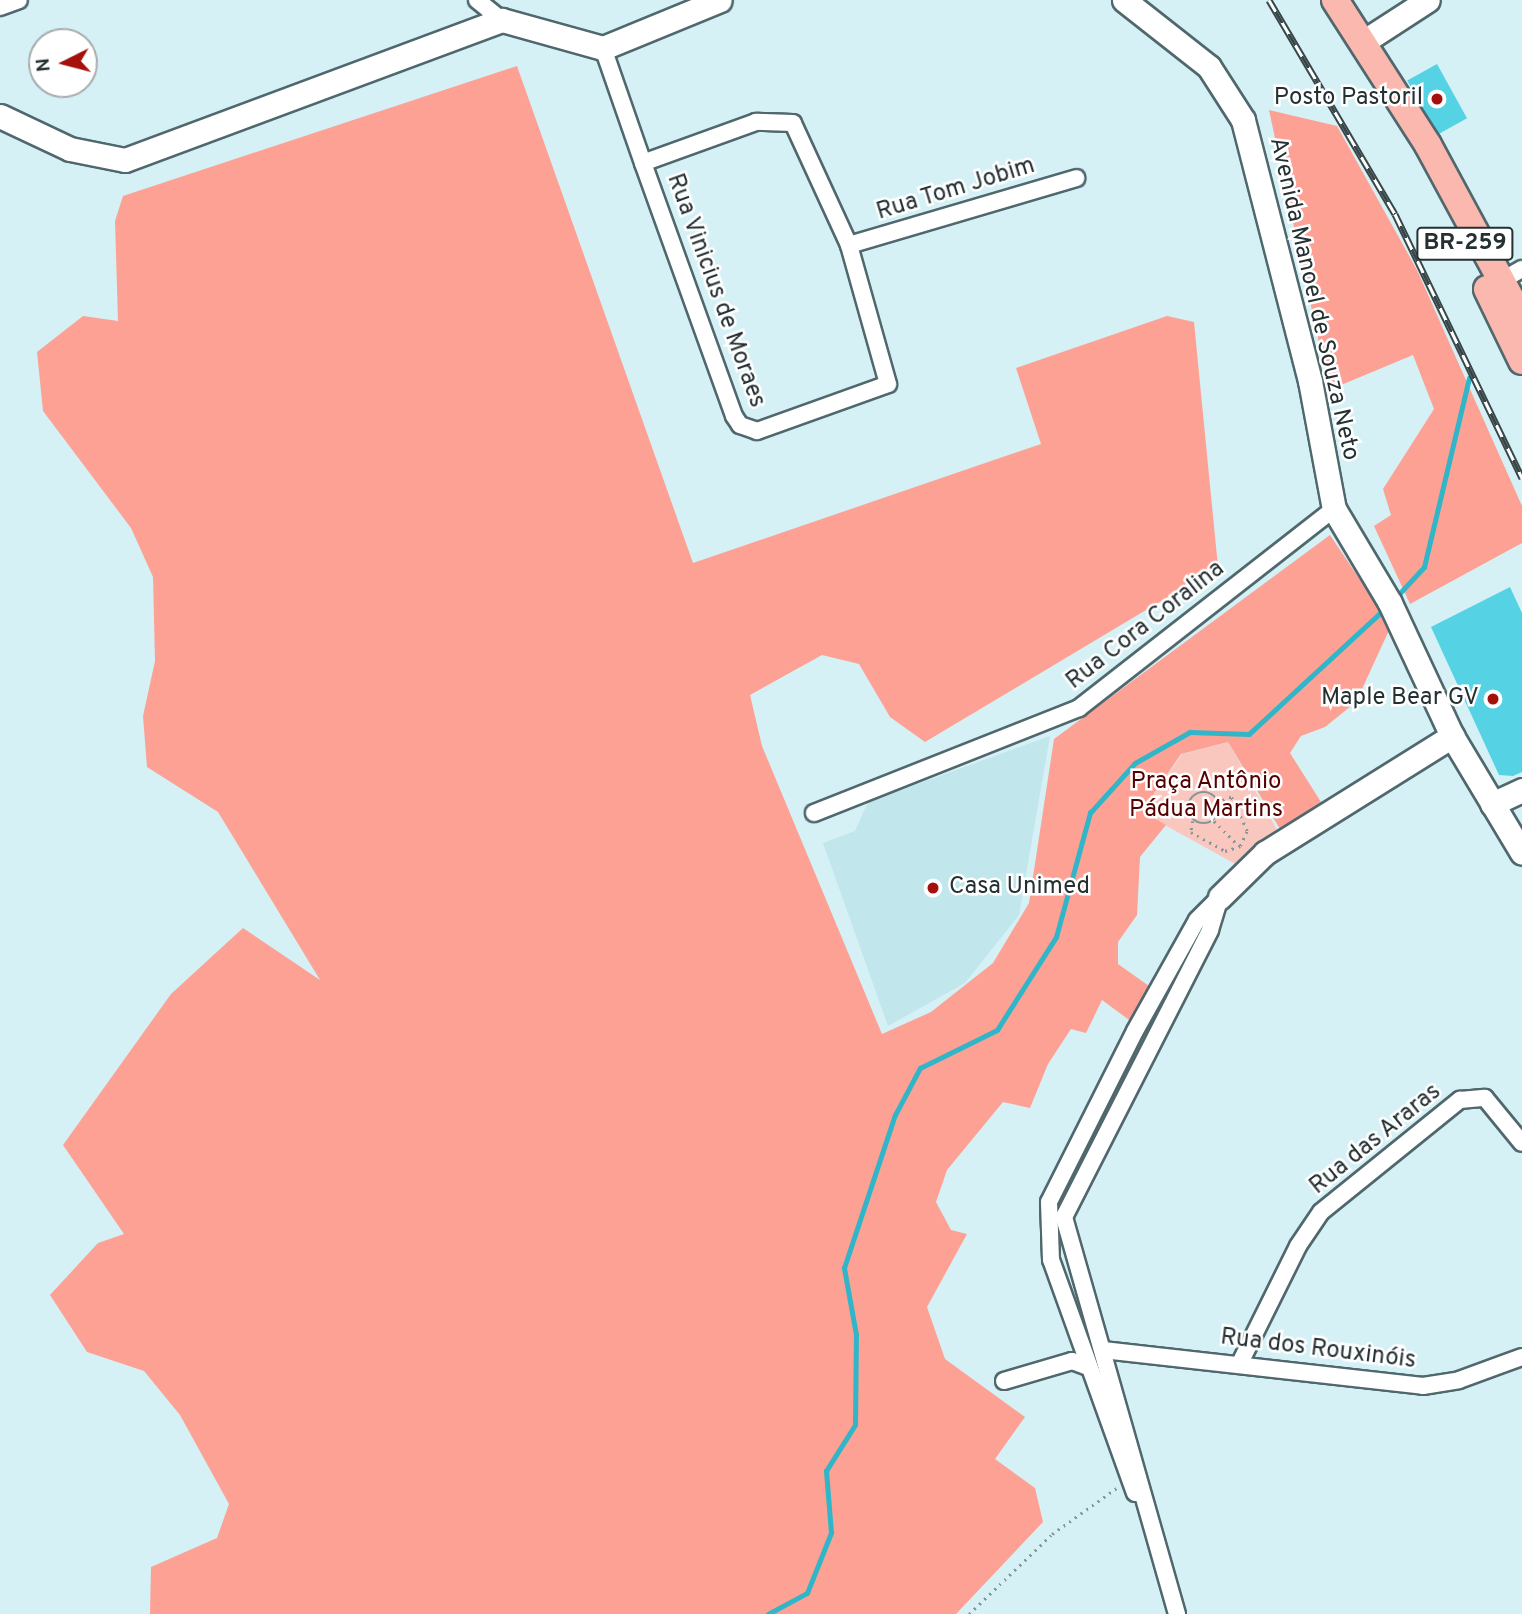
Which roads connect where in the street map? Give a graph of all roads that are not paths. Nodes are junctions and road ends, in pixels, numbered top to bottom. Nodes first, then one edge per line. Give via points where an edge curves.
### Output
1 (19, 0) edge
2 (477, 0) edge
3 (720, 0) edge
4 (1124, 0) edge
5 (1335, 0) edge
6 (1428, 0) edge
7 (0, 7) edge
8 (502, 20) junction
9 (1363, 42) junction
10 (603, 48) junction
11 (0, 116) edge
12 (1413, 125) junction
13 (643, 163) junction
14 (1076, 178) dead end
15 (849, 245) junction
16 (1511, 275) edge
17 (1522, 318) edge
18 (1522, 361) edge
19 (1334, 509) junction
20 (1452, 736) junction
21 (1522, 790) edge
22 (1492, 804) junction
23 (814, 813) dead end
24 (1522, 852) edge
25 (1220, 897) joint
26 (1522, 1143) edge
27 (1056, 1217) junction
28 (1103, 1350) junction
29 (1522, 1357) edge
30 (1079, 1358) junction
31 (1241, 1362) junction
32 (1004, 1381) dead end
33 (1140, 1501) junction
34 (1177, 1614) edge

1 - 7 street
2 - 8 street
3 - 10 street
4 - 19 street, Avenida Manoel de Souza Neto via 1209,67 1243,120 1310,380
5 - 9 main road, BR-259
6 - 9 street
8 - 10 street
8 - 11 street via 125,160 70,149
9 - 12 main road, BR-259
10 - 13 street, Rua Vinicius de Moraes
12 - 16 main road, BR-259
12 - 18 main road, BR-259 via 1419,150
13 - 15 street, Rua Vinicius de Moraes via 782,118 801,131
13 - 15 street, Rua Vinicius de Moraes via 734,416 748,430 888,384
14 - 15 street, Rua Tom Jobim
16 - 17 main road, BR-259
19 - 20 street, Avenida Manoel de Souza Neto via 1390,603
19 - 23 street, Rua Cora Coralina via 1079,708
20 - 22 street, Avenida Manoel de Souza Neto
20 - 25 street via 1247,854
21 - 22 street
22 - 24 street, Avenida Manoel de Souza Neto
25 - 27 street via 1210,930
26 - 31 street, Rua das Araras via 1485,1098 1460,1100 1321,1212 1298,1246
27 - 28 street
27 - 30 street via 1051,1260
28 - 31 street, Rua dos Rouxinóis
28 - 33 street
29 - 31 street, Rua dos Rouxinóis via 1460,1381 1423,1386
30 - 32 street
30 - 33 street via 1127,1480
33 - 34 street

